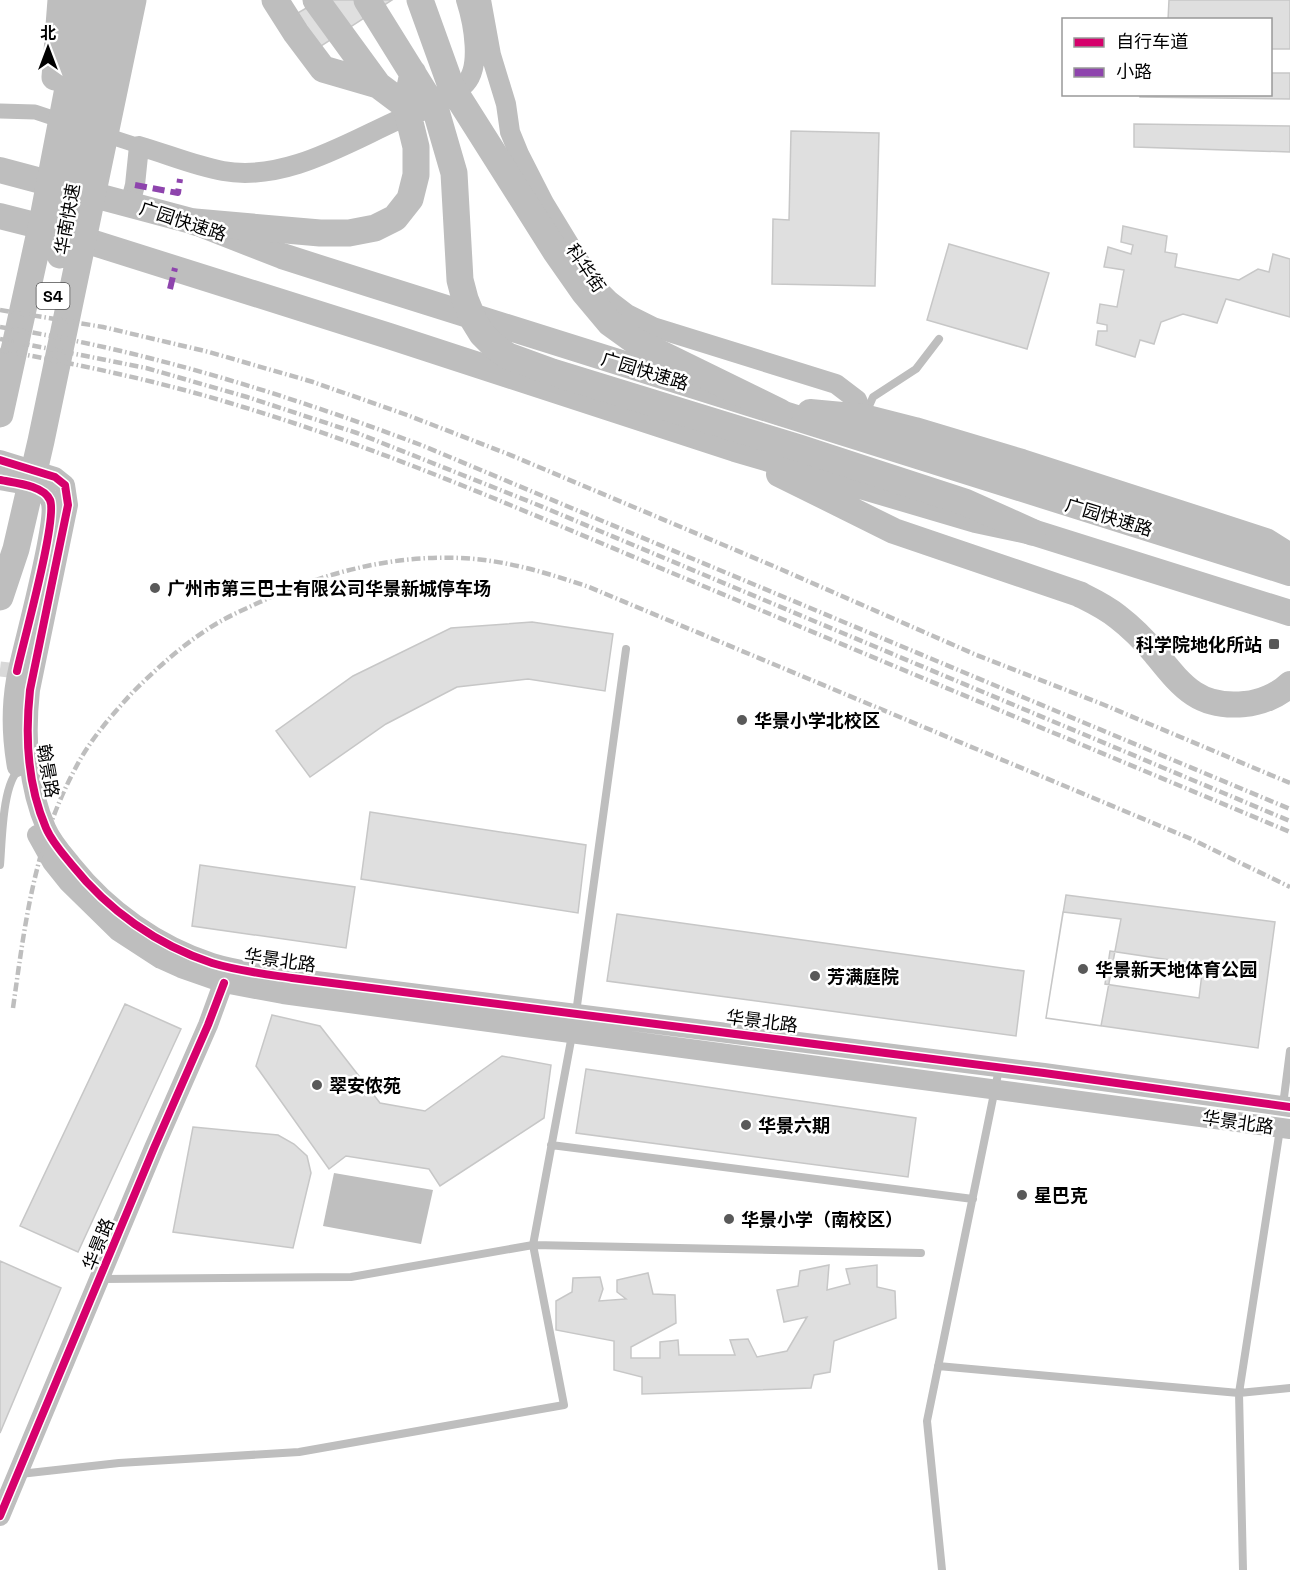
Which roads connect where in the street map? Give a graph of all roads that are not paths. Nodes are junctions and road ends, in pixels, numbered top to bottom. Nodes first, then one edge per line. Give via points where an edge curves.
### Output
1 (61, 0) edge
2 (275, 0) edge
3 (316, 0) edge
4 (367, 0) edge
5 (420, 0) edge
6 (466, 0) edge
7 (481, 0) edge
8 (112, 3) edge
9 (413, 73) junction
10 (378, 85) junction
11 (463, 87) dead end
12 (0, 111) edge
13 (436, 111) junction
14 (402, 113) junction
15 (139, 146) junction
16 (0, 170) edge
17 (130, 204) junction
18 (0, 216) edge
19 (195, 222) junction
20 (42, 224) junction
21 (939, 339) dead end
22 (780, 412) junction
23 (0, 414) edge
24 (864, 417) junction
25 (735, 449) junction
26 (0, 460) edge
27 (0, 480) edge
28 (1032, 532) junction
29 (1266, 542) junction
30 (1290, 548) edge
31 (1290, 556) edge
32 (1290, 573) edge
33 (0, 580) edge
34 (0, 597) edge
35 (1290, 613) edge
36 (626, 649) dead end
37 (25, 672) junction
38 (1289, 686) edge
39 (24, 767) junction
40 (0, 865) edge
41 (227, 975) junction
42 (576, 1013) junction
43 (572, 1034) junction
44 (1290, 1052) edge
45 (999, 1067) junction
46 (996, 1088) junction
47 (1286, 1106) edge
48 (1285, 1128) edge
49 (551, 1145) junction
50 (973, 1199) junction
51 (533, 1245) junction
52 (921, 1253) dead end
53 (100, 1279) junction
54 (939, 1366) junction
55 (1290, 1388) edge
56 (1239, 1392) junction
57 (18, 1474) junction
58 (0, 1516) edge
59 (942, 1570) edge
60 (1243, 1570) edge

1 - 20 highway via 54,88 40,172
2 - 10 highway via 323,69
3 - 10 highway
4 - 9 highway
5 - 22 highway via 451,87 556,252 610,323 635,341
6 - 11 street via 472,18 474,57 472,74
7 - 24 street, 科华街 via 510,132 544,203 594,285 627,314 654,327 836,384 857,400
8 - 20 highway, 华南快速 / S4
8 - 33 highway, 华南快速 / S4
8 - 34 highway via 41,441 16,549
9 - 13 highway
9 - 14 highway
10 - 14 highway
12 - 15 street via 35,112
13 - 14 highway
13 - 28 highway via 454,173 460,280 482,334 508,356 965,502
14 - 15 street via 317,157 261,173 224,171
14 - 19 highway via 416,147 416,175 410,199 395,218 375,228 349,232
15 - 17 street
16 - 17 highway, 广园快速路
17 - 19 highway, 广园快速路
18 - 25 highway, 广园快速路 via 367,328
19 - 22 highway, 广园快速路 via 282,256
20 - 23 highway, 华南快速 / S4
21 - 24 lane via 916,369 873,397
22 - 24 highway
22 - 32 highway, 广园快速路
24 - 29 highway via 969,446
25 - 28 highway, 广园快速路 via 976,520
25 - 38 highway via 894,531 1101,605 1153,650 1182,686 1208,702 1253,704
26 - 37 street, 翰景路 via 56,477 65,484 68,505
27 - 37 street, 翰景路 via 40,490 52,508
28 - 35 highway, 广园快速路
29 - 30 highway
29 - 31 highway
36 - 42 lane
37 - 39 street, 翰景路 via 12,712
39 - 40 lane via 10,781
39 - 41 street, 翰景路 via 47,831 102,898 173,947
41 - 42 street, 华景北路 via 292,978
41 - 43 street, 华景北路 via 283,994
41 - 53 street, 华景路
42 - 45 street, 华景北路
43 - 46 street, 华景北路
43 - 49 lane
44 - 47 lane
45 - 46 lane
45 - 47 street, 华景北路
46 - 48 street, 华景北路
46 - 50 lane
48 - 56 lane
49 - 50 lane
49 - 51 lane
50 - 54 lane
51 - 52 lane
51 - 53 lane via 351,1277
51 - 57 lane via 564,1405 299,1452 119,1463
53 - 57 street, 华景路
54 - 56 lane
54 - 59 lane via 927,1421
55 - 56 lane
56 - 60 lane
57 - 58 street, 华景路

